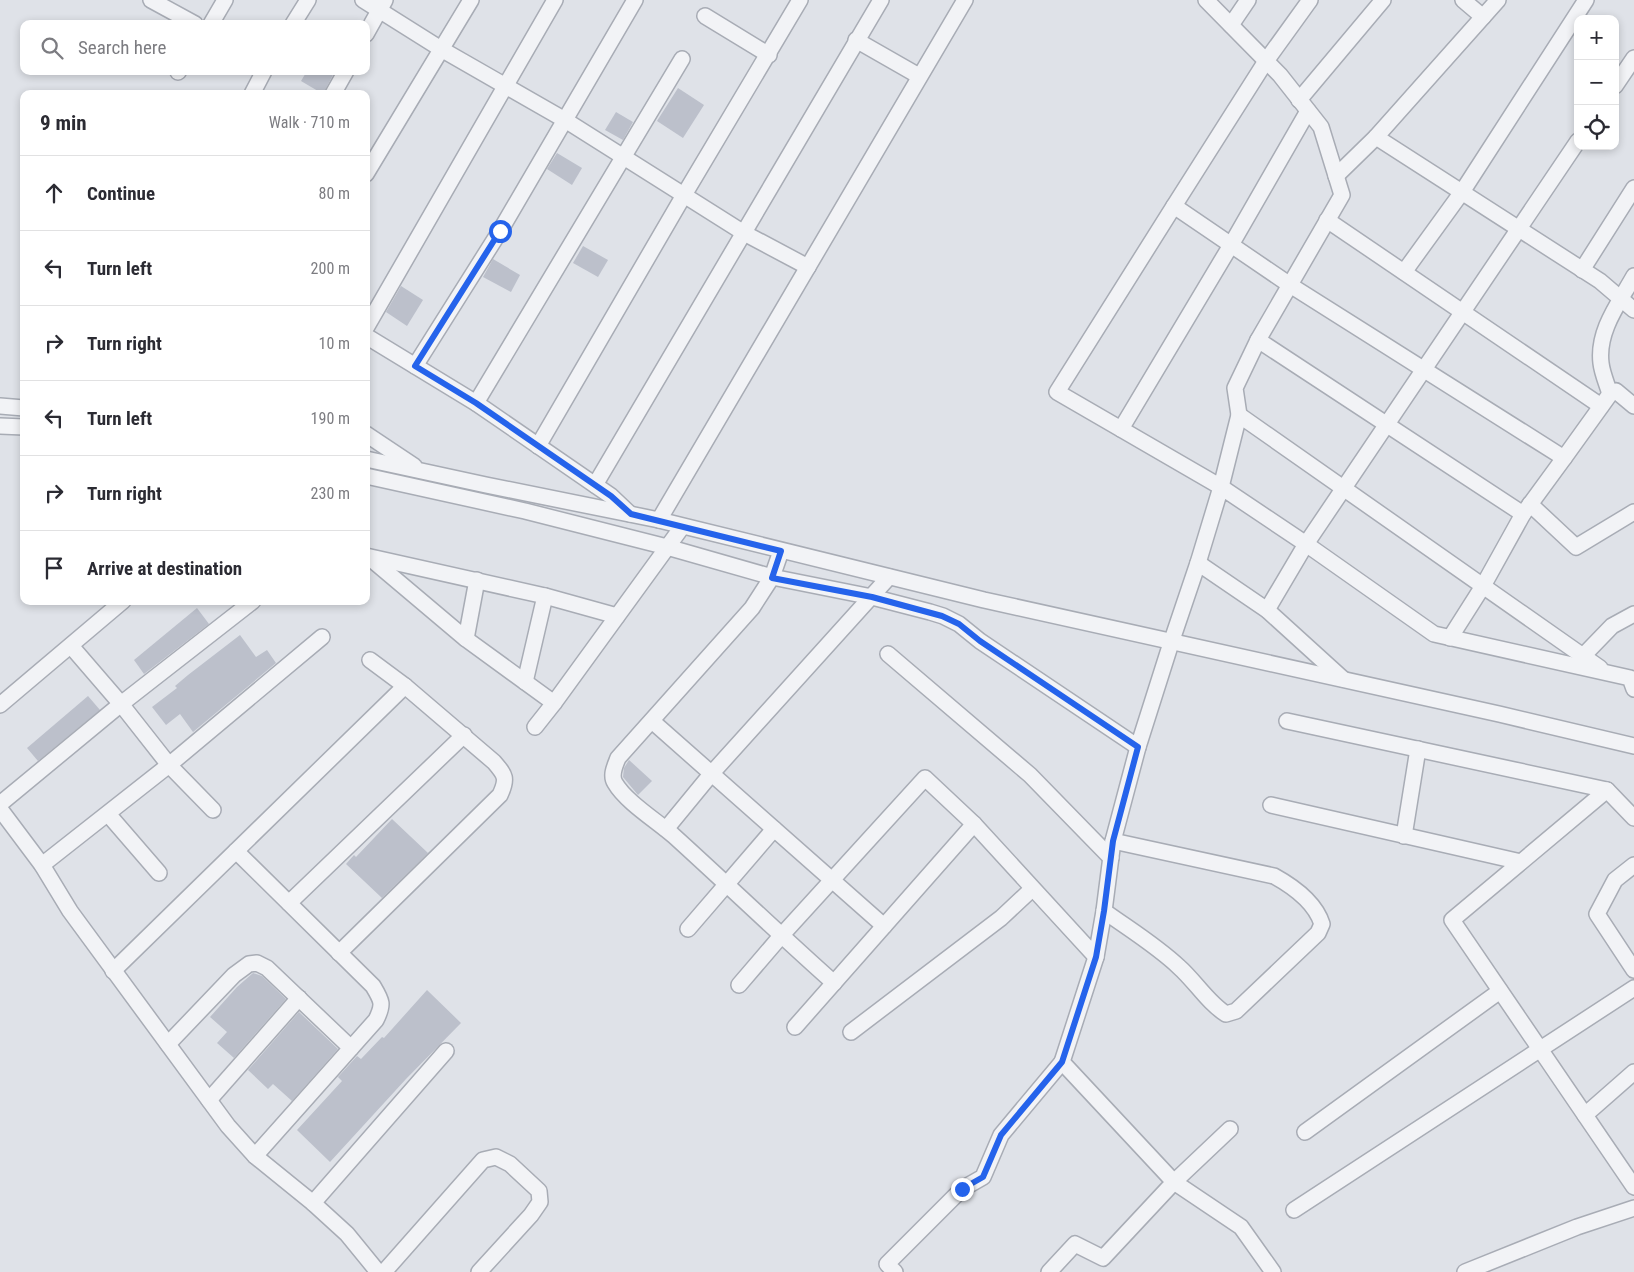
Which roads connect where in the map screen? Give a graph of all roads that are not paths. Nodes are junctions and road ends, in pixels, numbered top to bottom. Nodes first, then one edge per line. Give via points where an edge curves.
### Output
1 (151, 0) edge
2 (225, 0) edge
3 (308, 0) edge
4 (363, 0) edge
5 (471, 0) edge
6 (555, 0) edge
7 (635, 0) edge
8 (800, 0) edge
9 (881, 0) edge
10 (965, 0) edge
11 (1206, 0) edge
12 (1248, 0) edge
13 (1310, 0) edge
14 (1383, 0) edge
15 (1463, 0) edge
16 (1498, 0) edge
17 (1586, 0) edge
18 (382, 5) edge
19 (705, 16) dead end
20 (1483, 18) junction
21 (188, 20) edge
22 (213, 20) edge
23 (296, 20) edge
24 (1231, 25) junction
25 (370, 27) edge
26 (856, 40) junction
27 (442, 49) junction
28 (769, 55) junction
29 (1634, 58) edge
30 (682, 59) dead end
31 (1266, 61) junction
32 (262, 75) edge
33 (344, 75) edge
34 (919, 76) junction
35 (1619, 80) edge
36 (505, 84) junction
37 (254, 90) edge
38 (335, 90) edge
39 (1303, 105) junction
40 (566, 120) junction
41 (1376, 137) junction
42 (1574, 148) edge
43 (624, 156) junction
44 (370, 167) edge
45 (1336, 176) junction
46 (1634, 188) edge
47 (1462, 192) junction
48 (684, 196) junction
49 (1174, 206) junction
50 (1328, 220) junction
51 (1519, 229) junction
52 (744, 233) junction
53 (1231, 245) junction
54 (808, 268) junction
55 (1582, 270) junction
56 (1404, 272) junction
57 (1634, 276) edge
58 (1290, 285) junction
59 (1621, 299) junction
60 (1634, 310) edge
61 (1463, 312) junction
62 (370, 321) edge
63 (370, 338) edge
64 (1258, 340) junction
65 (415, 366) junction
66 (1424, 369) junction
67 (1610, 394) junction
68 (476, 403) junction
69 (0, 406) edge
70 (1601, 406) junction
71 (1634, 406) edge
72 (20, 408) edge
73 (1238, 416) junction
74 (1387, 425) junction
75 (0, 426) edge
76 (20, 427) edge
77 (1121, 429) junction
78 (370, 437) edge
79 (538, 446) junction
80 (1564, 458) junction
81 (370, 459) edge
82 (421, 471) junction
83 (370, 477) edge
84 (595, 485) junction
85 (1221, 487) junction
86 (1343, 489) junction
87 (1526, 509) junction
88 (1634, 512) edge
89 (631, 514) junction
90 (659, 520) junction
91 (674, 538) junction
92 (1306, 544) junction
93 (370, 557) edge
94 (370, 559) edge
95 (1198, 563) junction
96 (776, 564) junction
97 (477, 580) junction
98 (881, 586) junction
99 (1483, 586) junction
100 (545, 596) junction
101 (119, 605) edge
102 (247, 605) edge
103 (1268, 610) junction
104 (1634, 614) edge
105 (617, 616) junction
106 (322, 637) dead end
107 (1450, 638) junction
108 (466, 640) junction
109 (71, 646) junction
110 (1169, 648) junction
111 (888, 654) dead end
112 (1583, 656) junction
113 (370, 660) dead end
114 (1608, 673) junction
115 (1344, 680) junction
116 (525, 682) junction
117 (405, 686) junction
118 (1634, 689) edge
119 (554, 703) junction
120 (121, 704) junction
121 (0, 705) edge
122 (652, 721) junction
123 (1287, 721) dead end
124 (534, 727) dead end
125 (464, 735) junction
126 (1634, 746) edge
127 (1138, 747) junction
128 (1418, 749) junction
129 (169, 765) junction
130 (712, 773) junction
131 (1607, 790) junction
132 (0, 804) edge
133 (1271, 806) dead end
134 (0, 808) edge
135 (213, 810) dead end
136 (108, 814) junction
137 (1634, 818) edge
138 (974, 824) junction
139 (774, 828) junction
140 (666, 829) junction
141 (1404, 836) junction
142 (1113, 841) junction
143 (236, 851) junction
144 (1111, 858) junction
145 (1521, 862) junction
146 (1634, 865) edge
147 (42, 866) junction
148 (159, 873) dead end
149 (831, 880) junction
150 (727, 884) junction
151 (1032, 889) junction
152 (289, 903) junction
153 (1104, 911) junction
154 (884, 926) junction
155 (688, 929) dead end
156 (781, 936) junction
157 (339, 953) junction
158 (1096, 957) junction
159 (1634, 970) edge
160 (113, 971) junction
161 (834, 983) junction
162 (739, 985) dead end
163 (1634, 988) edge
164 (1500, 991) junction
165 (299, 998) junction
166 (795, 1028) dead end
167 (851, 1032) dead end
168 (168, 1044) junction
169 (350, 1048) junction
170 (1541, 1050) junction
171 (446, 1051) dead end
172 (1062, 1062) junction
173 (1634, 1072) edge
174 (209, 1100) junction
175 (1585, 1115) junction
176 (1230, 1129) dead end
177 (1305, 1132) dead end
178 (255, 1156) junction
179 (1174, 1182) junction
180 (1634, 1187) edge
181 (313, 1203) junction
182 (1634, 1208) edge
183 (1294, 1210) dead end
184 (1469, 1271) edge
185 (378, 1272) edge
186 (384, 1272) edge
187 (479, 1272) edge
188 (895, 1272) edge
189 (1049, 1272) edge
190 (1273, 1272) edge

1 - 21 street
2 - 22 street
3 - 23 street
4 - 18 street
5 - 27 street
6 - 36 street
7 - 40 street
8 - 28 street
9 - 26 street
10 - 34 street
11 - 24 street
12 - 24 street
13 - 31 street
14 - 39 street
15 - 20 street
16 - 20 street
17 - 47 street
18 - 25 street
18 - 27 street
19 - 28 street
20 - 41 street
24 - 31 street
26 - 34 street
26 - 52 street
27 - 36 street
27 - 44 street
28 - 48 street
29 - 35 street
30 - 43 street
31 - 39 street
31 - 49 street
32 - 37 street
33 - 38 street
34 - 54 street
36 - 40 street
36 - 62 street
39 - 45 street via 1320,127
39 - 53 street
40 - 43 street
40 - 65 street
41 - 45 street
41 - 47 street
42 - 51 street
43 - 48 street
43 - 68 street
45 - 50 street via 1342,195
46 - 55 street
47 - 51 street
47 - 56 street
48 - 52 street
48 - 79 street
49 - 53 street
49 - 77 street via 1057,392
50 - 56 street
50 - 58 street
51 - 55 street
51 - 61 street
52 - 54 street
52 - 84 street
53 - 58 street
53 - 77 street
54 - 90 street
55 - 59 street
56 - 61 street
57 - 59 street
58 - 64 street
58 - 66 street
59 - 60 street
59 - 67 street via 1601,343 1601,364
61 - 66 street
61 - 70 street
63 - 65 street
64 - 73 street via 1235,388
64 - 74 street
65 - 68 street
66 - 74 street
66 - 80 street
67 - 70 street
67 - 71 street via 1616,391
68 - 79 street
69 - 72 street
70 - 80 street
73 - 85 street
73 - 86 street
74 - 86 street
74 - 87 street
75 - 76 street
77 - 85 street
78 - 82 street
79 - 84 street
80 - 87 street
81 - 82 street
82 - 89 street
83 - 91 street via 525,511
84 - 89 street
85 - 92 street
85 - 95 street
86 - 92 street
86 - 99 street
87 - 88 street via 1576,548
87 - 99 street
89 - 90 street
90 - 91 street
91 - 96 street
91 - 96 street
91 - 105 street
92 - 103 street
92 - 107 street via 1434,634
93 - 97 street
94 - 108 street
95 - 103 street
95 - 110 street
96 - 98 street
96 - 98 street
96 - 122 street via 752,608
97 - 100 street
97 - 108 street
98 - 110 street
98 - 127 street via 959,624
98 - 130 street
99 - 107 street
99 - 112 street
100 - 105 street
100 - 116 street
101 - 109 street
102 - 120 street
103 - 115 street
104 - 112 street via 1612,626
105 - 119 street
106 - 129 street
107 - 114 street
108 - 116 street
109 - 120 street
109 - 121 street
110 - 115 street
110 - 127 street
111 - 144 street via 1030,775
112 - 114 street
113 - 117 street
114 - 118 street via 1630,678
115 - 126 street
116 - 119 street
117 - 125 street
117 - 143 street
119 - 124 street
120 - 129 street
120 - 132 street
122 - 130 street
122 - 140 street via 618,758 613,769 613,781 622,793
123 - 128 street
125 - 152 street
125 - 157 street via 504,773 505,784 500,794
127 - 142 street
128 - 131 street
128 - 141 street
129 - 135 street
129 - 136 street
130 - 139 street
130 - 140 street
131 - 137 street
131 - 145 street
133 - 141 street
134 - 147 street
136 - 147 street
136 - 148 street
138 - 149 street via 924,778
138 - 151 street
138 - 154 street
139 - 149 street
139 - 150 street
140 - 150 street
141 - 145 street
142 - 144 street
142 - 153 street via 1274,876 1302,895 1319,915 1322,924 1318,933 1236,1011 1226,1014 1173,962
143 - 152 street
143 - 160 street
144 - 153 street
145 - 164 street via 1452,920
146 - 159 street via 1615,880 1597,914
147 - 160 street
149 - 154 street
149 - 156 street
150 - 155 street
150 - 156 street
151 - 158 street
151 - 167 street via 1001,918
152 - 157 street
153 - 158 street
154 - 161 street
156 - 161 street
156 - 162 street
157 - 169 street via 373,986 381,999 381,1010 376,1020
158 - 172 street
160 - 168 street
161 - 166 street
163 - 170 street
164 - 170 street
164 - 177 street
165 - 168 street via 268,968 257,963 249,964 234,975
165 - 169 street
165 - 174 street
168 - 174 street
169 - 178 street
170 - 175 street
170 - 183 street
171 - 181 street
172 - 179 street
172 - 188 street via 1001,1135 983,1177 962,1189 887,1264
173 - 175 street
174 - 178 street
175 - 180 street
176 - 179 street
178 - 181 street
179 - 189 street via 1103,1258 1075,1244
179 - 190 street via 1241,1227
181 - 185 street via 347,1234
182 - 184 street via 1576,1227
186 - 187 street via 483,1160 496,1157 510,1164 539,1191 540,1202

